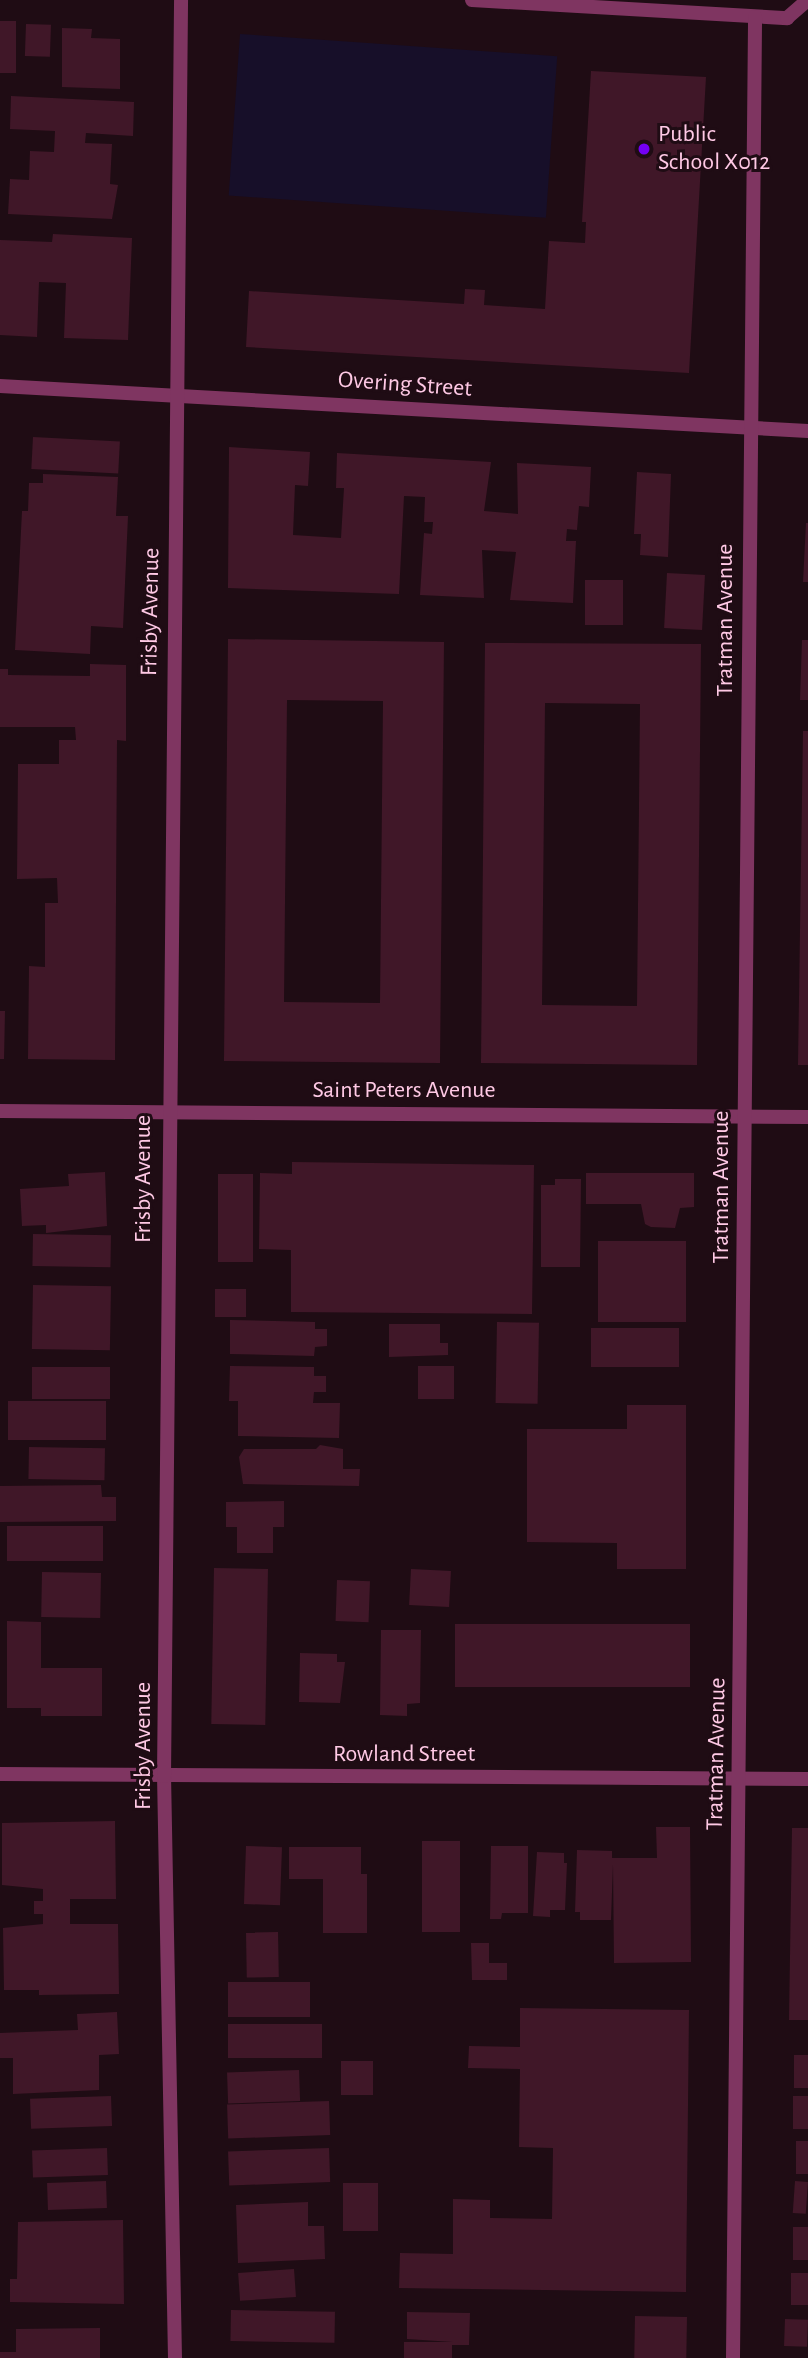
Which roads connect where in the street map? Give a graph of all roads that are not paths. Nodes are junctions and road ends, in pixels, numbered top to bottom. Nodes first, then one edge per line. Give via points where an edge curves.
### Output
1 (181, 0) edge
2 (472, 0) edge
3 (808, 0) edge
4 (755, 17) junction
5 (0, 386) edge
6 (176, 396) junction
7 (750, 428) junction
8 (808, 431) edge
9 (0, 1111) edge
10 (167, 1112) junction
11 (745, 1117) junction
12 (808, 1117) edge
13 (0, 1774) edge
14 (164, 1776) junction
15 (740, 1779) junction
16 (808, 1779) edge
17 (175, 2358) edge
18 (733, 2358) edge

1 - 6 street, Frisby Avenue
2 - 4 street
3 - 4 street via 787,18
4 - 7 street, Tratman Avenue
5 - 6 street, Overing Street
6 - 7 street, Overing Street
6 - 10 street, Frisby Avenue
7 - 8 street, Overing Street
7 - 11 street, Tratman Avenue
9 - 10 street, Saint Peters Avenue
10 - 11 street, Saint Peters Avenue
10 - 14 street, Frisby Avenue
11 - 12 street, Saint Peters Avenue
11 - 15 street, Tratman Avenue
13 - 14 street, Rowland Street
14 - 15 street, Rowland Street
14 - 17 street, Frisby Avenue
15 - 16 street, Rowland Street
15 - 18 street, Tratman Avenue

